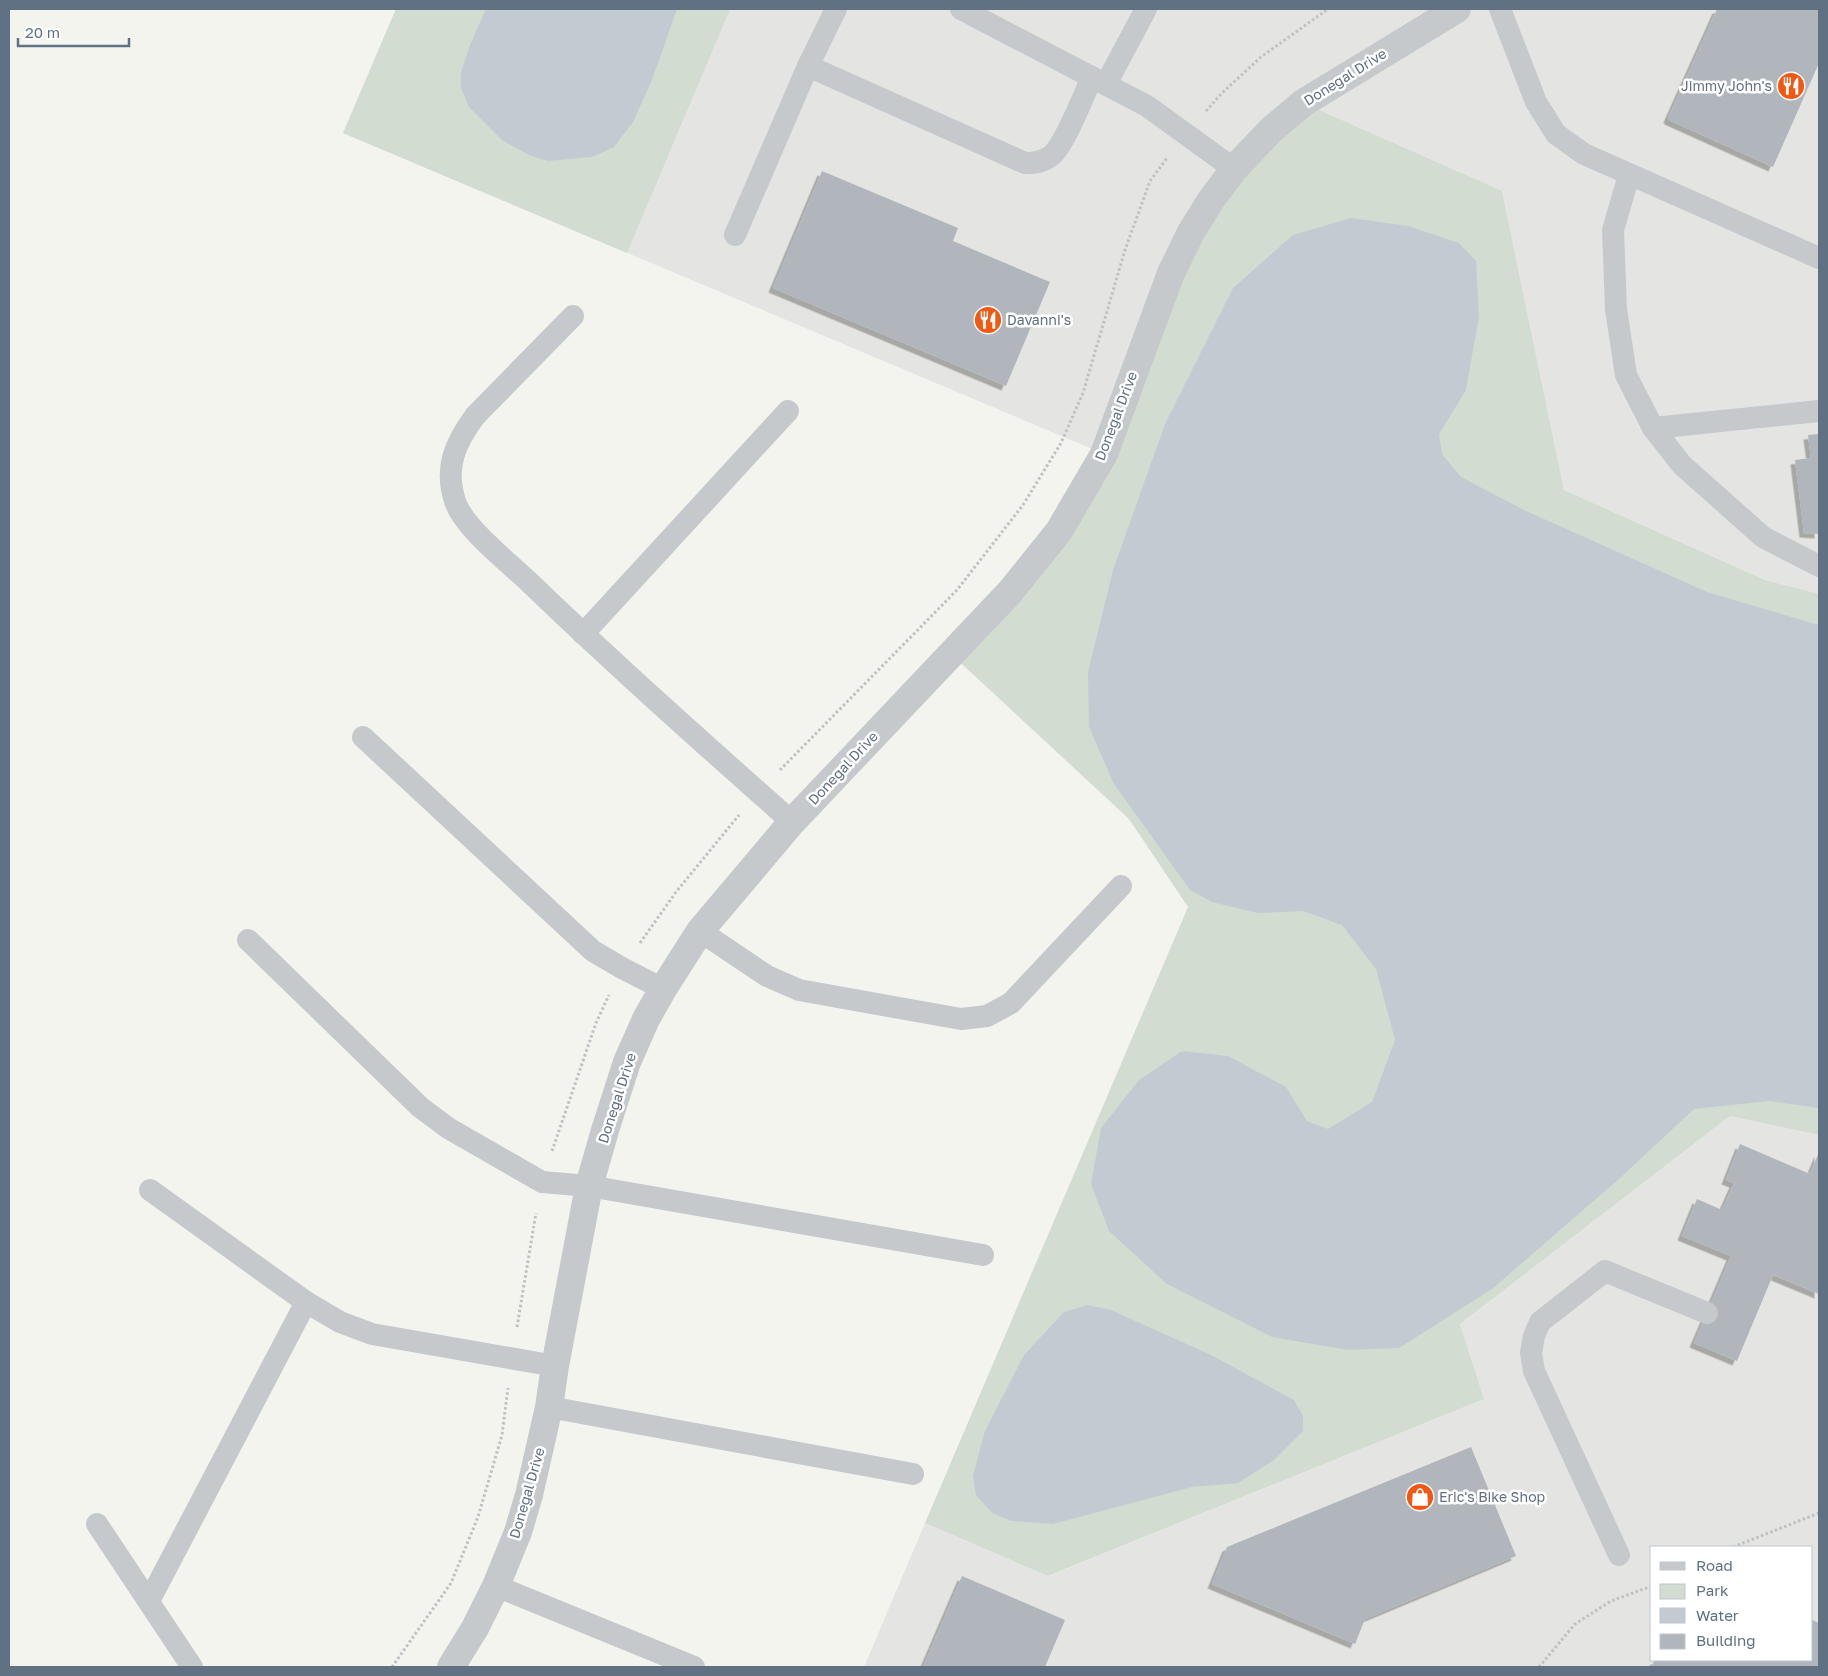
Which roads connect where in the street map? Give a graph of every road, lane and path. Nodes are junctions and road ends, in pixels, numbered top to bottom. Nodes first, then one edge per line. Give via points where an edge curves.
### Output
1 (836, 9) edge
2 (962, 9) edge
3 (1146, 9) edge
4 (1457, 9) edge
5 (1500, 9) edge
6 (808, 66) junction
7 (1099, 81) junction
8 (1234, 169) junction
9 (1629, 175) junction
10 (735, 235) dead end
11 (1819, 258) edge
12 (573, 316) dead end
13 (788, 411) dead end
14 (1819, 412) edge
15 (1652, 428) junction
16 (1819, 566) edge
17 (583, 634) junction
18 (364, 737) dead end
19 (792, 822) junction
20 (1121, 886) dead end
21 (700, 930) junction
22 (248, 940) dead end
23 (663, 988) junction
24 (589, 1186) junction
25 (150, 1190) dead end
26 (983, 1255) dead end
27 (306, 1302) junction
28 (1707, 1313) dead end
29 (555, 1366) junction
30 (549, 1407) junction
31 (913, 1474) dead end
32 (1819, 1514) edge
33 (96, 1524) dead end
34 (1736, 1546) edge
35 (1619, 1555) dead end
36 (496, 1586) junction
37 (1650, 1587) edge
38 (149, 1601) junction
39 (192, 1667) edge
40 (451, 1667) edge
41 (694, 1667) edge
42 (1539, 1667) edge

1 - 6 lane
2 - 7 lane
3 - 7 lane
4 - 8 street, Donegal Drive via 1303,103 1271,130
5 - 9 lane via 1536,102 1556,134 1584,154
6 - 7 lane via 1025,163 1037,163 1053,155
6 - 10 lane
7 - 8 lane via 1147,106
8 - 19 street, Donegal Drive via 1191,232 1171,273 1104,454 1059,531 1010,592
9 - 11 lane
9 - 15 lane via 1613,230 1616,308 1626,375
12 - 17 lane via 475,416 462,433 453,455 449,478 455,502 470,526
13 - 17 lane
14 - 15 lane
15 - 16 lane via 1682,465 1763,537
17 - 19 lane
18 - 23 lane via 592,951
19 - 21 street, Donegal Drive
20 - 21 lane via 1011,1003 987,1016 961,1019 799,990 767,976
21 - 23 street, Donegal Drive
22 - 24 lane via 420,1106 448,1128 542,1182
23 - 24 street, Donegal Drive via 627,1062
24 - 26 lane
24 - 29 street, Donegal Drive
25 - 27 lane
27 - 29 lane via 340,1322 372,1334
27 - 38 lane
28 - 35 lane via 1605,1271 1540,1322 1534,1336 1534,1371
29 - 30 street, Donegal Drive
30 - 31 lane
30 - 36 street, Donegal Drive via 529,1495
32 - 34 path
33 - 38 lane
36 - 40 street, Donegal Drive
36 - 41 lane
37 - 42 path via 1611,1601 1575,1624
38 - 39 lane

